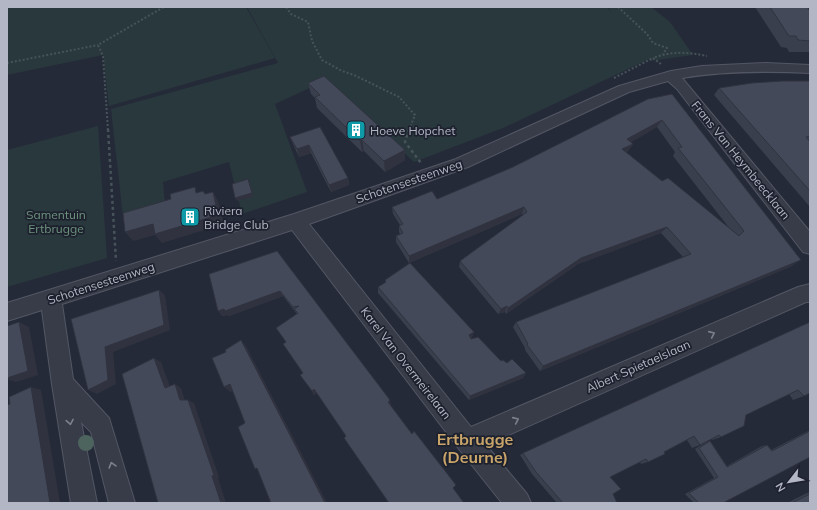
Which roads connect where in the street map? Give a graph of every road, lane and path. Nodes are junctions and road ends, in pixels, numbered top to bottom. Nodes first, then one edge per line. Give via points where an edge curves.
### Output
1 (164, 7) edge
2 (286, 7) edge
3 (618, 7) edge
4 (98, 45) junction
5 (663, 54) junction
6 (711, 57) dead end
7 (653, 58) junction
8 (7, 63) edge
9 (810, 69) edge
10 (668, 71) junction
11 (612, 79) dead end
12 (430, 174) junction
13 (296, 221) junction
14 (810, 246) edge
15 (112, 280) junction
16 (810, 293) edge
17 (51, 299) junction
18 (7, 312) edge
19 (63, 384) junction
20 (467, 441) junction
21 (84, 503) edge
22 (122, 503) edge
23 (518, 503) edge

1 - 4 path
2 - 12 path via 291,14 308,22 312,42 322,60 400,97 415,115 405,134 404,142
3 - 5 path via 653,43 667,48
4 - 8 path
4 - 15 path via 103,56 116,260
5 - 6 path
5 - 7 path
7 - 10 path
7 - 11 path
9 - 10 street, Schotensesteenweg via 766,67
10 - 12 street, Schotensesteenweg via 462,163
10 - 14 street, Frans Van Heymbeecklaan
12 - 13 street, Schotensesteenweg
13 - 15 street, Schotensesteenweg
13 - 20 street, Karel Van Overmeirelaan
15 - 17 street, Schotensesteenweg
20 -> 16 street, Albert Spietaelslaan
17 - 18 street, Schotensesteenweg
17 - 19 street
19 -> 21 street
22 -> 19 street via 101,426
20 - 23 street, Karel Van Overmeirelaan

